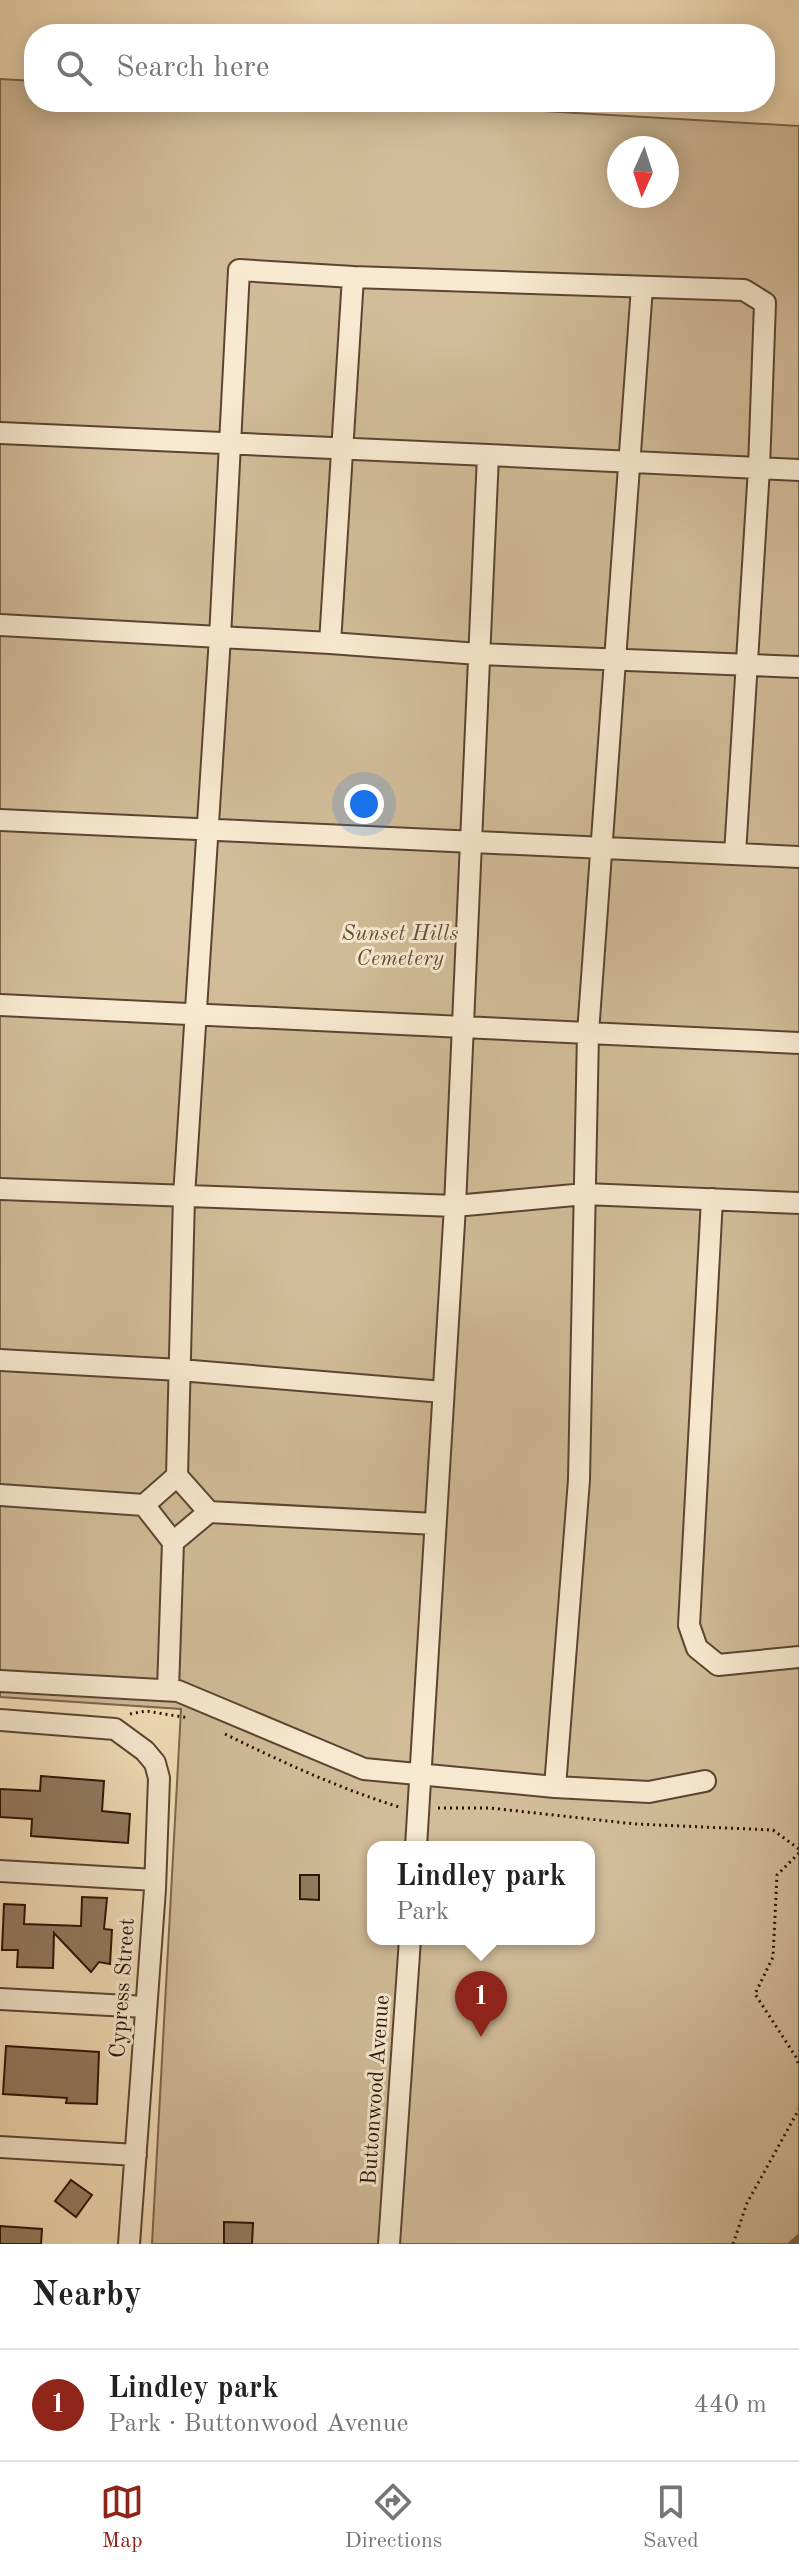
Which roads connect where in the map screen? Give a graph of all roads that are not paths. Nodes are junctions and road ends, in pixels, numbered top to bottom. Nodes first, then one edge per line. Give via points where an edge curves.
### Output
1 (353, 277) junction
2 (642, 287) junction
3 (0, 433) edge
4 (229, 443) junction
5 (342, 448) junction
6 (488, 455) junction
7 (629, 462) junction
8 (759, 468) junction
9 (799, 470) edge
10 (0, 625) edge
11 (220, 637) junction
12 (330, 643) junction
13 (479, 654) junction
14 (615, 660) junction
15 (747, 665) junction
16 (799, 667) edge
17 (0, 820) edge
18 (208, 830) junction
19 (471, 842) junction
20 (602, 848) junction
21 (735, 854) junction
22 (799, 857) edge
23 (0, 1005) edge
24 (195, 1015) junction
25 (463, 1026) junction
26 (588, 1033) junction
27 (799, 1043) edge
28 (0, 1189) edge
29 (585, 1194) junction
30 (184, 1196) junction
31 (712, 1199) junction
32 (799, 1203) edge
33 (455, 1206) junction
34 (0, 1360) edge
35 (180, 1370) junction
36 (443, 1392) junction
37 (177, 1476) junction
38 (0, 1495) edge
39 (144, 1505) junction
40 (209, 1512) junction
41 (435, 1524) junction
42 (173, 1542) junction
43 (799, 1657) edge
44 (0, 1681) edge
45 (168, 1690) junction
46 (0, 1720) edge
47 (420, 1775) junction
48 (705, 1781) dead end
49 (555, 1787) junction
50 (416, 1841) edge
51 (0, 1871) edge
52 (155, 1880) junction
53 (410, 1945) edge
54 (0, 1999) edge
55 (146, 2007) junction
56 (0, 2147) edge
57 (136, 2155) junction
58 (129, 2244) edge
59 (389, 2244) edge

1 - 2 street
1 - 4 street via 239,270
1 - 5 street
2 - 7 street
2 - 8 street via 744,290 765,303
3 - 4 street
4 - 5 street
4 - 11 street
5 - 6 street
5 - 12 street
6 - 7 street
6 - 13 street
7 - 8 street
7 - 14 street
8 - 9 street
8 - 15 street
10 - 11 street
11 - 12 street
11 - 18 street
12 - 13 street
13 - 14 street
13 - 19 street
14 - 15 street
14 - 20 street
15 - 16 street
15 - 21 street
17 - 18 street
18 - 19 street
18 - 24 street
19 - 20 street
19 - 25 street
20 - 21 street
20 - 26 street
21 - 22 street
23 - 24 street
24 - 25 street
24 - 30 street
25 - 26 street
25 - 33 street
26 - 27 street
26 - 29 street
28 - 30 street
29 - 31 street
29 - 33 street
29 - 49 street via 579,1480
30 - 33 street
30 - 35 street
31 - 32 street
31 - 43 street via 689,1625 697,1648 718,1665
33 - 36 street
34 - 35 street
35 - 36 street
35 - 37 street
36 - 41 street
37 - 39 street
37 - 40 street
38 - 39 street
39 - 42 street
40 - 41 street
40 - 42 street
41 - 47 street
42 - 45 street
44 - 45 street
45 - 47 street via 364,1769
46 - 52 street, Cypress Street via 115,1729 155,1763
47 - 49 street
47 - 50 street
48 - 49 street via 649,1792
51 - 52 street
52 - 55 street, Cypress Street
53 - 59 street, Buttonwood Avenue
54 - 55 street
55 - 57 street, Cypress Street
56 - 57 street
57 - 58 street, Cypress Street

